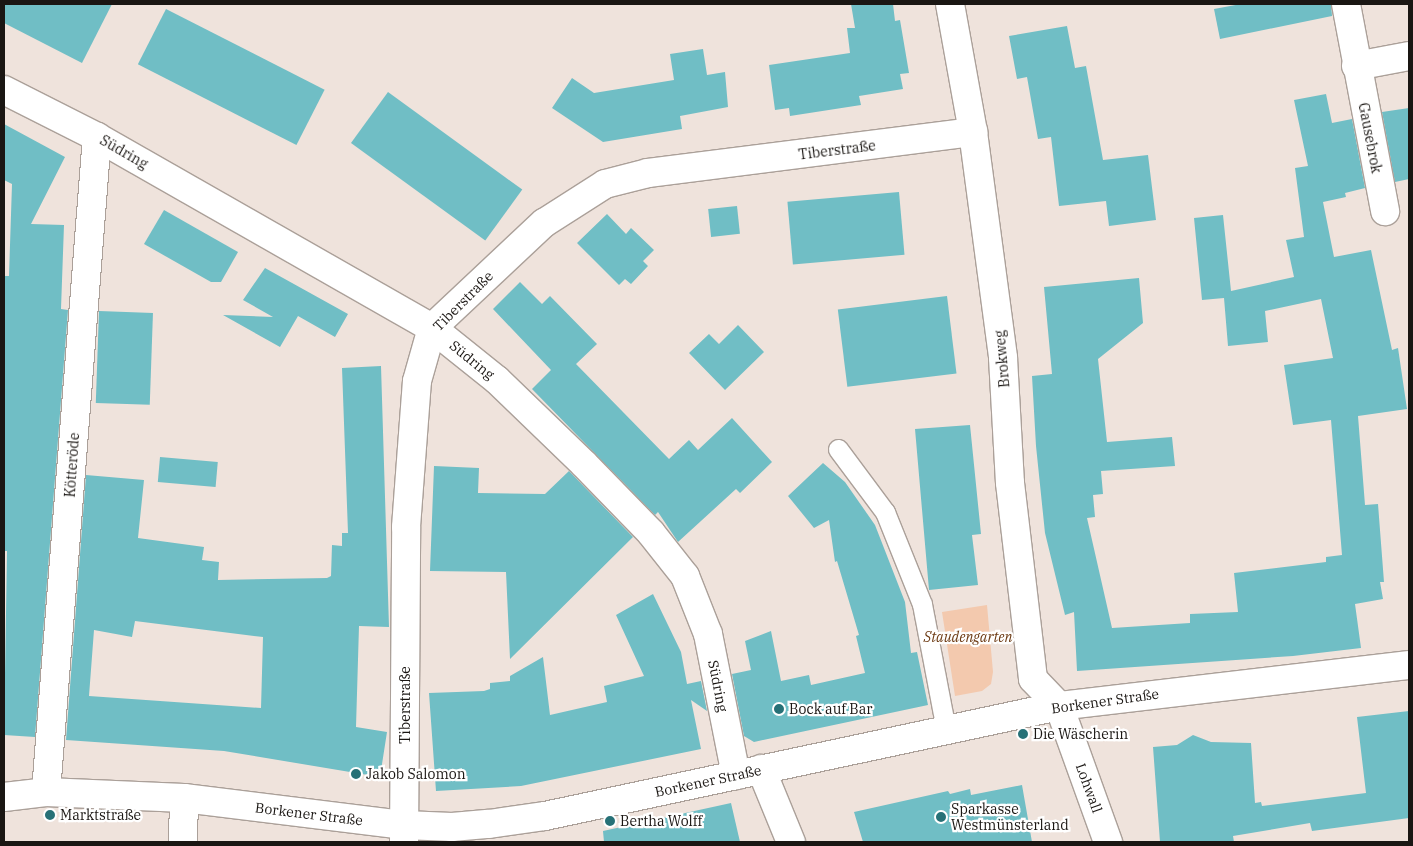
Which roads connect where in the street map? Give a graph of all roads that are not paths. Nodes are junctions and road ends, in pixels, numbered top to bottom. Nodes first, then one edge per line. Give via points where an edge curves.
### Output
1 (950, 4) edge
2 (1346, 4) edge
3 (1409, 56) edge
4 (1356, 66) junction
5 (4, 90) edge
6 (973, 132) junction
7 (98, 137) junction
8 (1385, 211) dead end
9 (432, 328) junction
10 (838, 449) dead end
11 (1409, 665) edge
12 (1060, 706) junction
13 (946, 730) junction
14 (748, 772) junction
15 (46, 792) junction
16 (4, 797) edge
17 (184, 798) junction
18 (404, 833) edge
19 (183, 842) edge
20 (791, 842) edge
21 (1108, 842) edge

1 - 6 street, Brokweg
2 - 4 street, Gausebrok
3 - 4 street
4 - 8 street, Gausebrok
5 - 7 street, Südring
6 - 9 street, Tiberstraße via 648,173 605,184 544,223
6 - 12 street, Brokweg via 1003,358 1010,484 1033,679
7 - 9 street, Südring
7 - 15 street, Kötteröde
9 - 14 street, Südring via 497,380 584,464 650,533 685,576 708,634
9 - 18 street, Tiberstraße via 417,380 406,527
10 - 13 lane via 885,512 922,604
11 - 12 street, Borkener Straße
12 - 13 street, Borkener Straße
12 - 21 street, Lohwall
13 - 14 street, Borkener Straße
14 - 18 street, Borkener Straße via 545,816
14 - 20 street, Südring
15 - 16 street, Borkener Straße
15 - 17 street, Borkener Straße
17 - 18 street, Borkener Straße
17 - 19 street

